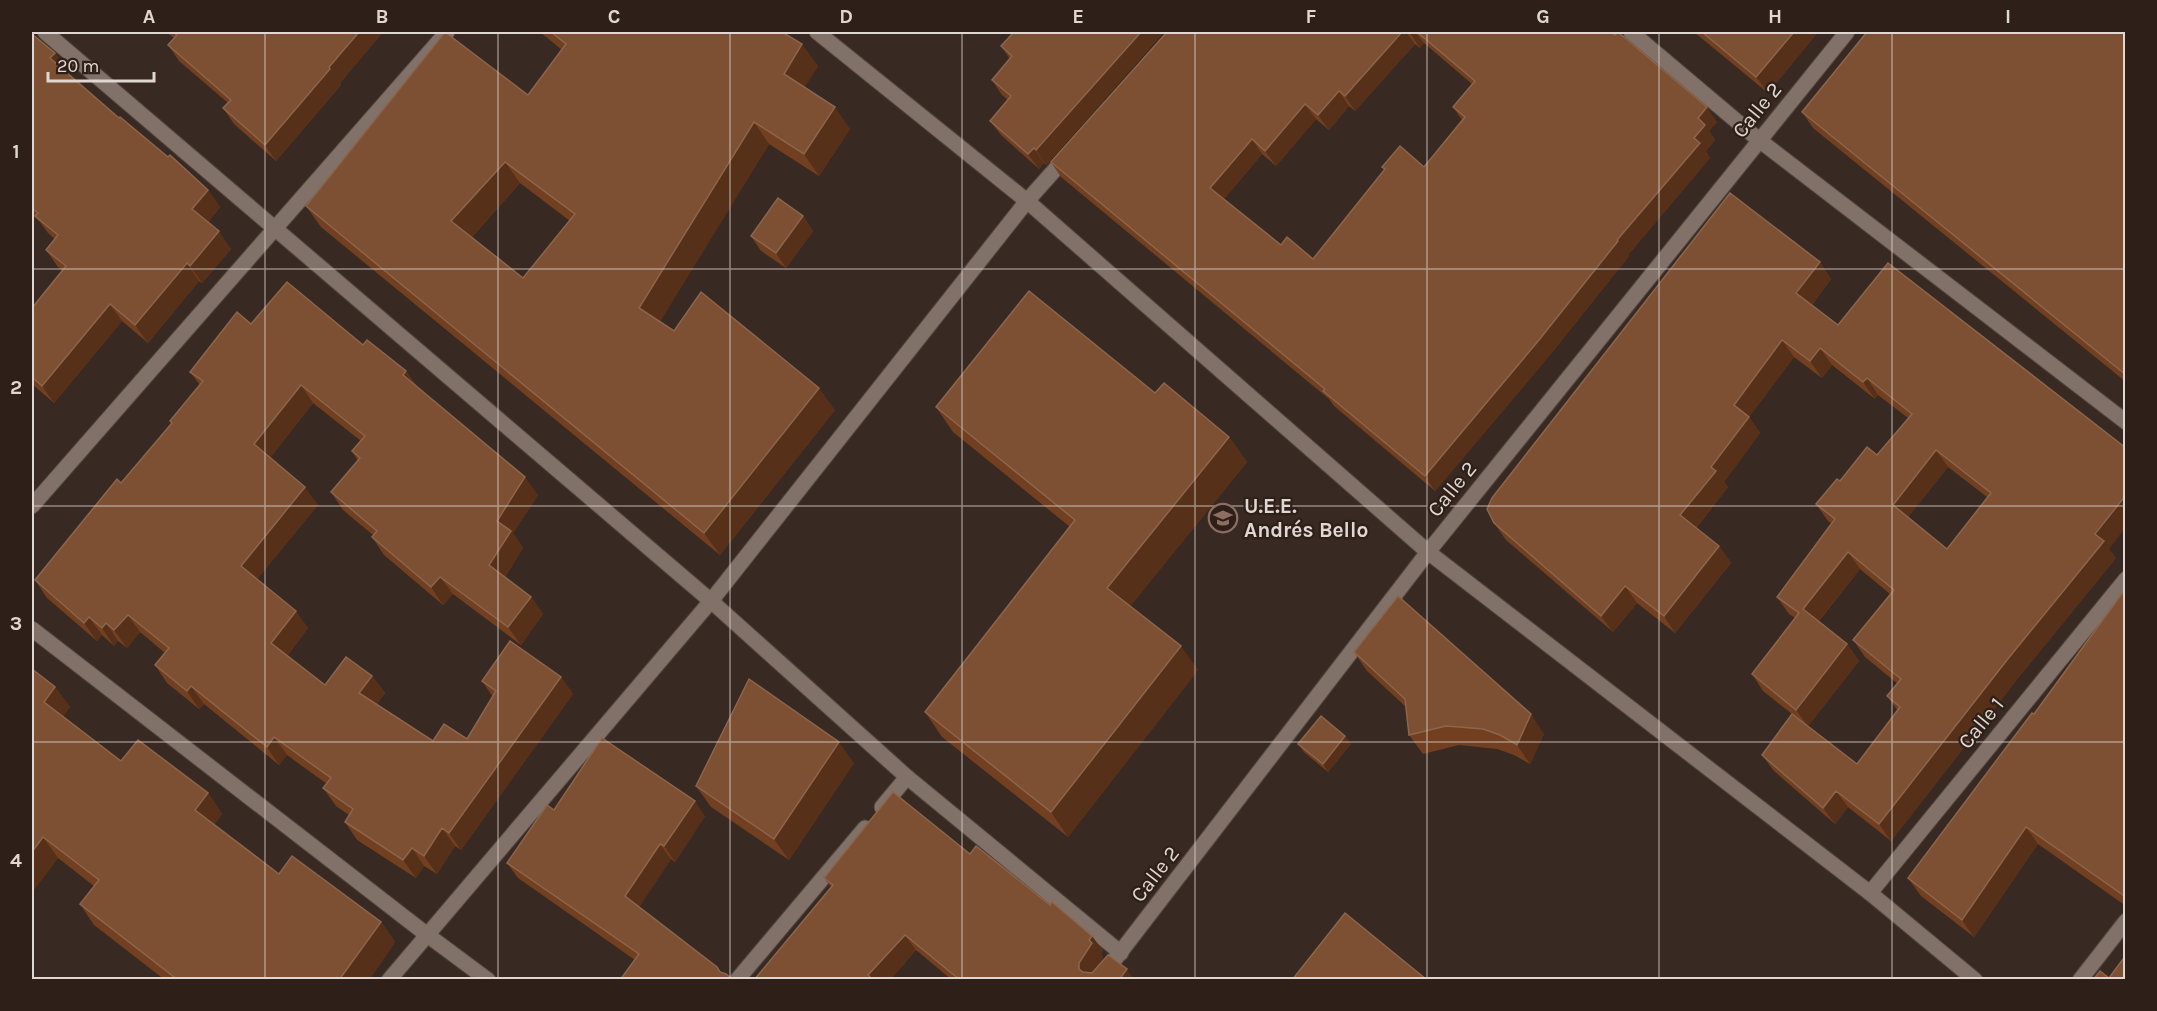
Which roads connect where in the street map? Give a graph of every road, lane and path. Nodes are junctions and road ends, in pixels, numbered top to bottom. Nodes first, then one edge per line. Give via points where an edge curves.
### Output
1 (45, 32) edge
2 (447, 32) edge
3 (817, 32) edge
4 (1631, 32) edge
5 (1847, 32) edge
6 (1759, 140) junction
7 (1074, 148) edge
8 (1027, 201) junction
9 (276, 227) junction
10 (2126, 422) edge
11 (32, 506) edge
12 (1428, 552) junction
13 (2126, 579) edge
14 (711, 601) junction
15 (32, 629) edge
16 (907, 777) junction
17 (1870, 893) junction
18 (2126, 921) edge
19 (426, 934) junction
20 (1121, 953) junction
21 (389, 980) edge
22 (488, 980) edge
23 (737, 980) edge
24 (1099, 980) edge
25 (1975, 980) edge
26 (2080, 980) edge

1 - 9 street
2 - 9 street
3 - 8 street
4 - 6 street
5 - 6 street, Calle 2
6 - 10 street
6 - 12 street, Calle 2
7 - 8 street
8 - 12 street
8 - 14 street
9 - 11 street
9 - 14 street
12 - 17 street
12 - 20 street, Calle 2
13 - 17 street, Calle 1
14 - 16 street
14 - 19 street
15 - 19 street
16 - 20 street
16 - 23 street
17 - 25 street
18 - 26 street
19 - 21 street
19 - 22 street
20 - 24 street, Calle 2

